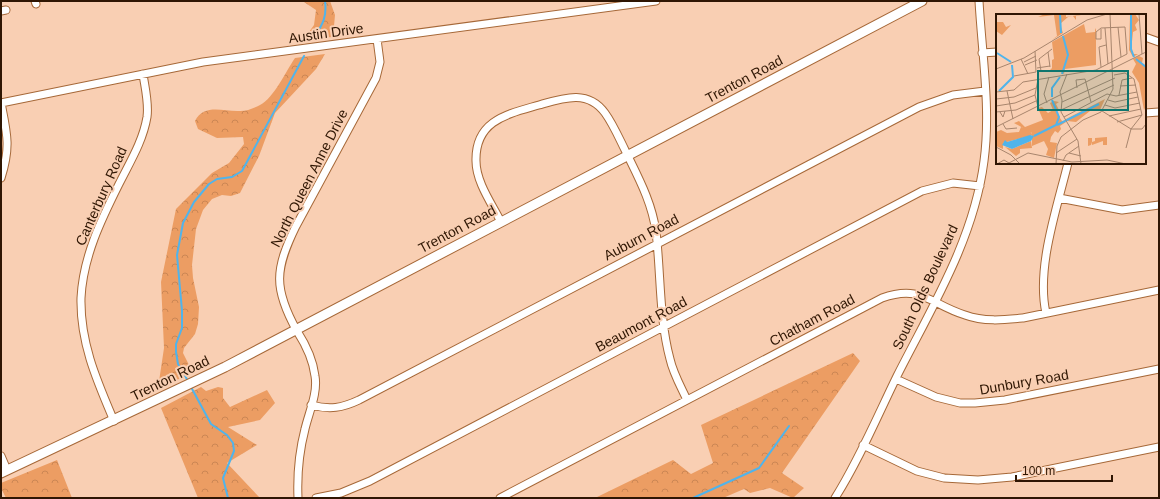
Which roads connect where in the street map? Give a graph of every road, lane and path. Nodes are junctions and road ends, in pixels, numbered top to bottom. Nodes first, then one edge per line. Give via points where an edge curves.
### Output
1 (656, 1) edge
2 (922, 1) edge
3 (979, 1) edge
4 (1146, 37) edge
5 (377, 39) junction
6 (1159, 42) edge
7 (996, 52) edge
8 (982, 53) junction
9 (143, 74) junction
10 (985, 91) junction
11 (1, 103) edge
12 (1159, 112) edge
13 (1146, 113) edge
14 (628, 156) junction
15 (1068, 164) edge
16 (1, 178) edge
17 (980, 186) junction
18 (1059, 198) junction
19 (1159, 205) edge
20 (501, 222) junction
21 (657, 244) junction
22 (1159, 290) edge
23 (935, 302) junction
24 (1046, 313) junction
25 (665, 325) junction
26 (296, 329) junction
27 (1159, 369) edge
28 (896, 379) junction
29 (687, 400) junction
30 (311, 405) junction
31 (114, 420) junction
32 (863, 445) junction
33 (1159, 447) edge
34 (1, 456) edge
35 (4, 472) edge
36 (298, 498) edge
37 (316, 498) edge
38 (500, 498) edge
39 (835, 498) edge

1 - 5 street, Austin Drive
2 - 14 main road, Trenton Road
3 - 8 street, South Olds Boulevard
4 - 6 street
5 - 9 street, Austin Drive via 203,62
5 - 26 street, North Queen Anne Drive via 380,62 376,78 296,226 282,257 279,270 280,288 283,302
7 - 8 street
8 - 10 street, South Olds Boulevard
9 - 11 street, Austin Drive
9 - 31 street, Canterbury Road via 147,107 145,128 92,242 86,261 81,298 86,350
10 - 17 street, South Olds Boulevard via 986,135
10 - 21 street, Auburn Road via 953,94 919,107
11 - 16 street via 8,144
12 - 13 street
14 - 20 main road, Trenton Road
14 - 20 street via 605,113 587,98 568,97 507,114 492,124 481,136 476,160 479,178
14 - 21 street via 649,202
15 - 18 street
17 - 23 street, South Olds Boulevard via 968,230
17 - 25 street, Beaumont Road via 953,183 922,191
18 - 19 street via 1122,210
18 - 24 street via 1042,280
20 - 26 main road, Trenton Road
21 - 25 street
21 - 30 street, Auburn Road via 359,400 334,408
22 - 24 street, Chatham Road
23 - 24 street, Chatham Road via 965,315 984,319 1023,318
23 - 28 street, South Olds Boulevard
23 - 29 street, Chatham Road via 925,296 909,292 882,298
25 - 29 street via 672,366
25 - 37 street, Beaumont Road via 370,481 342,493
26 - 30 street, North Queen Anne Drive via 314,365 316,385
26 - 31 main road, Trenton Road via 184,388
27 - 28 street, Dunbury Road via 1005,400 975,403 960,403 936,397
28 - 32 street, South Olds Boulevard
29 - 38 street, Chatham Road
30 - 36 street, North Queen Anne Drive via 298,462
31 - 35 main road, Trenton Road
32 - 33 street via 917,471 944,478 978,480 1012,477
32 - 39 street, South Olds Boulevard
34 - 35 street

